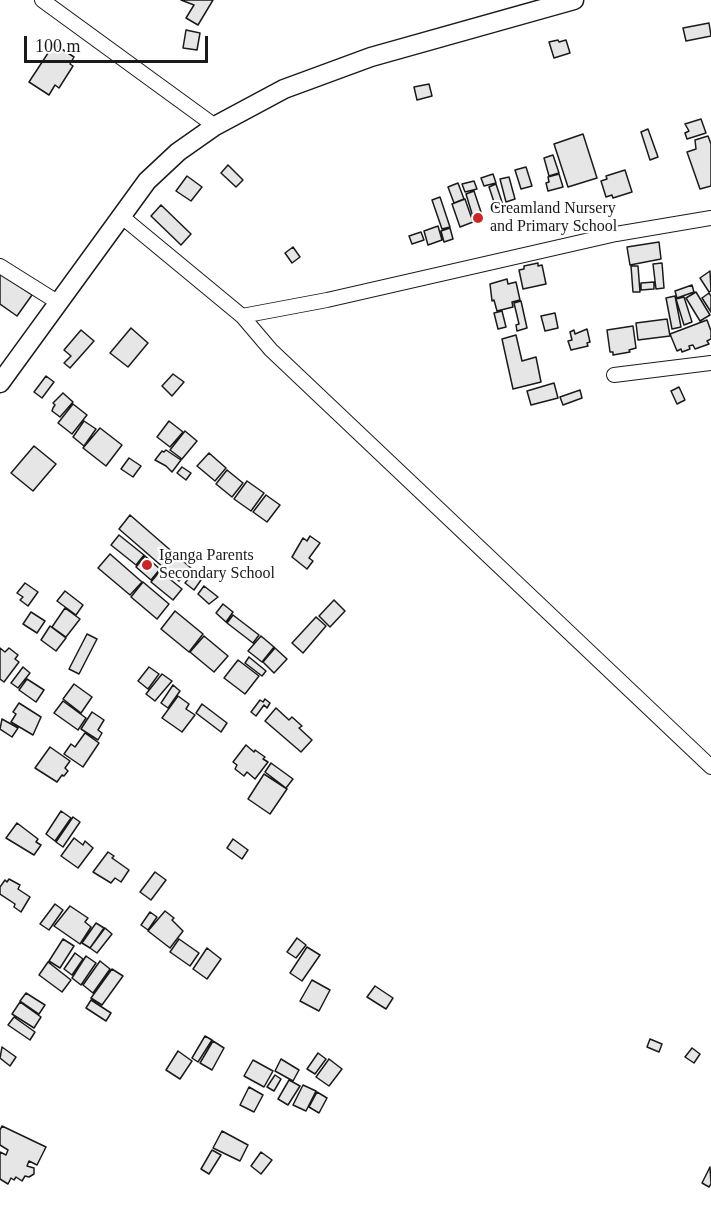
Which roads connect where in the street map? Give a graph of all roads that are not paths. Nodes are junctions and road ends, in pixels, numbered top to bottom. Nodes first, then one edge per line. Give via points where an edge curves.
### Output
1 (42, 0) edge
2 (573, 0) edge
3 (538, 5) edge
4 (215, 126) junction
5 (121, 216) junction
6 (711, 218) edge
7 (0, 266) edge
8 (59, 303) junction
9 (242, 316) junction
10 (711, 363) edge
11 (614, 375) dead end
12 (0, 383) edge
13 (711, 766) edge

1 - 4 street
2 - 3 main road
3 - 4 main road via 371,57 284,89
4 - 5 main road via 178,152 147,181
5 - 8 main road
5 - 9 street
6 - 9 street via 616,234
7 - 8 street
8 - 12 main road
9 - 13 street via 271,350
10 - 11 street

